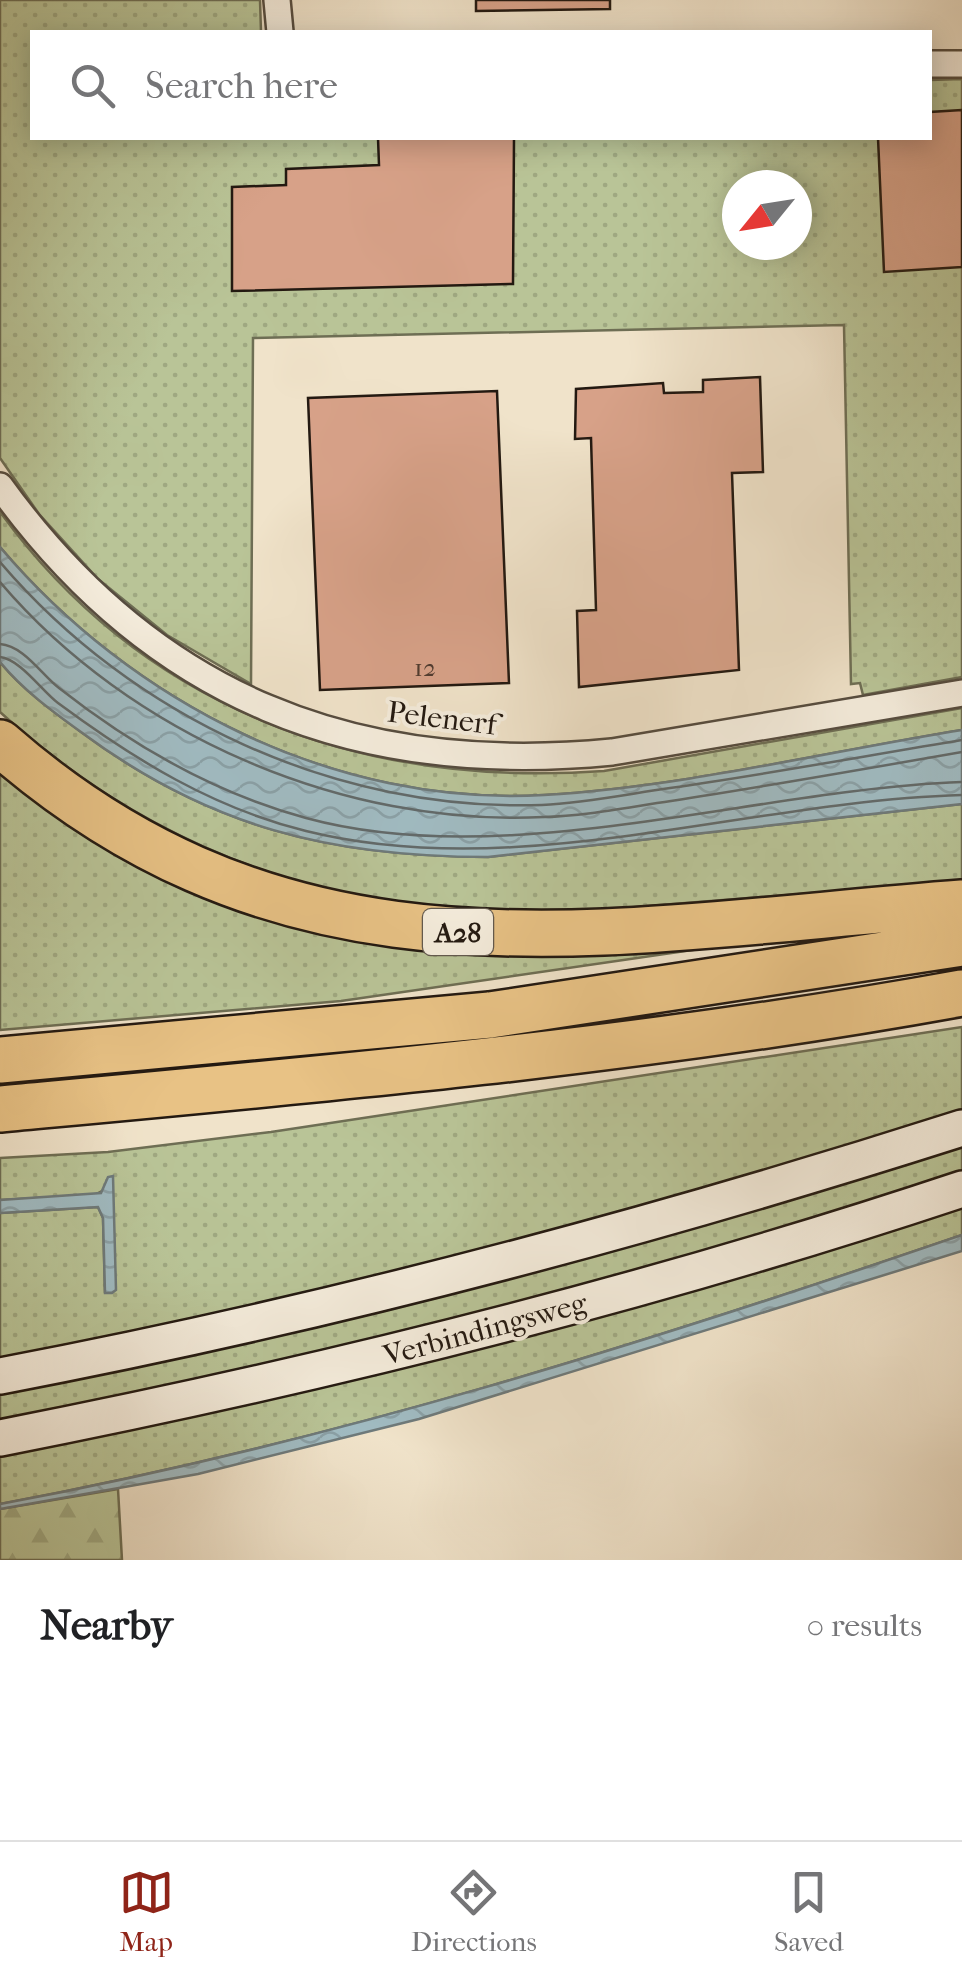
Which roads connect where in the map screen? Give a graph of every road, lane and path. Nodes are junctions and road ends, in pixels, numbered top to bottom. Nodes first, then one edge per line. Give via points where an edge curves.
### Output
1 (277, 0) edge
2 (280, 30) edge
3 (932, 64) edge
4 (962, 64) edge
5 (0, 486) edge
6 (962, 693) edge
7 (0, 742) edge
8 (962, 903) edge
9 (962, 943) edge
10 (962, 992) edge
11 (0, 1060) edge
12 (0, 1109) edge
13 (962, 1128) edge
14 (962, 1189) edge
15 (0, 1376) edge
16 (0, 1438) edge

1 - 2 street
3 - 4 street
5 - 6 street, Pelenerf via 90,591 159,647 244,698 387,746 487,759 573,756
7 - 8 highway, A28 via 84,808 169,858 268,898 376,924 514,934
9 - 11 highway via 490,1015
10 - 12 highway via 566,1055
13 - 15 main road, Verbindingsweg via 419,1286
14 - 16 main road, Verbindingsweg via 720,1266 423,1347

